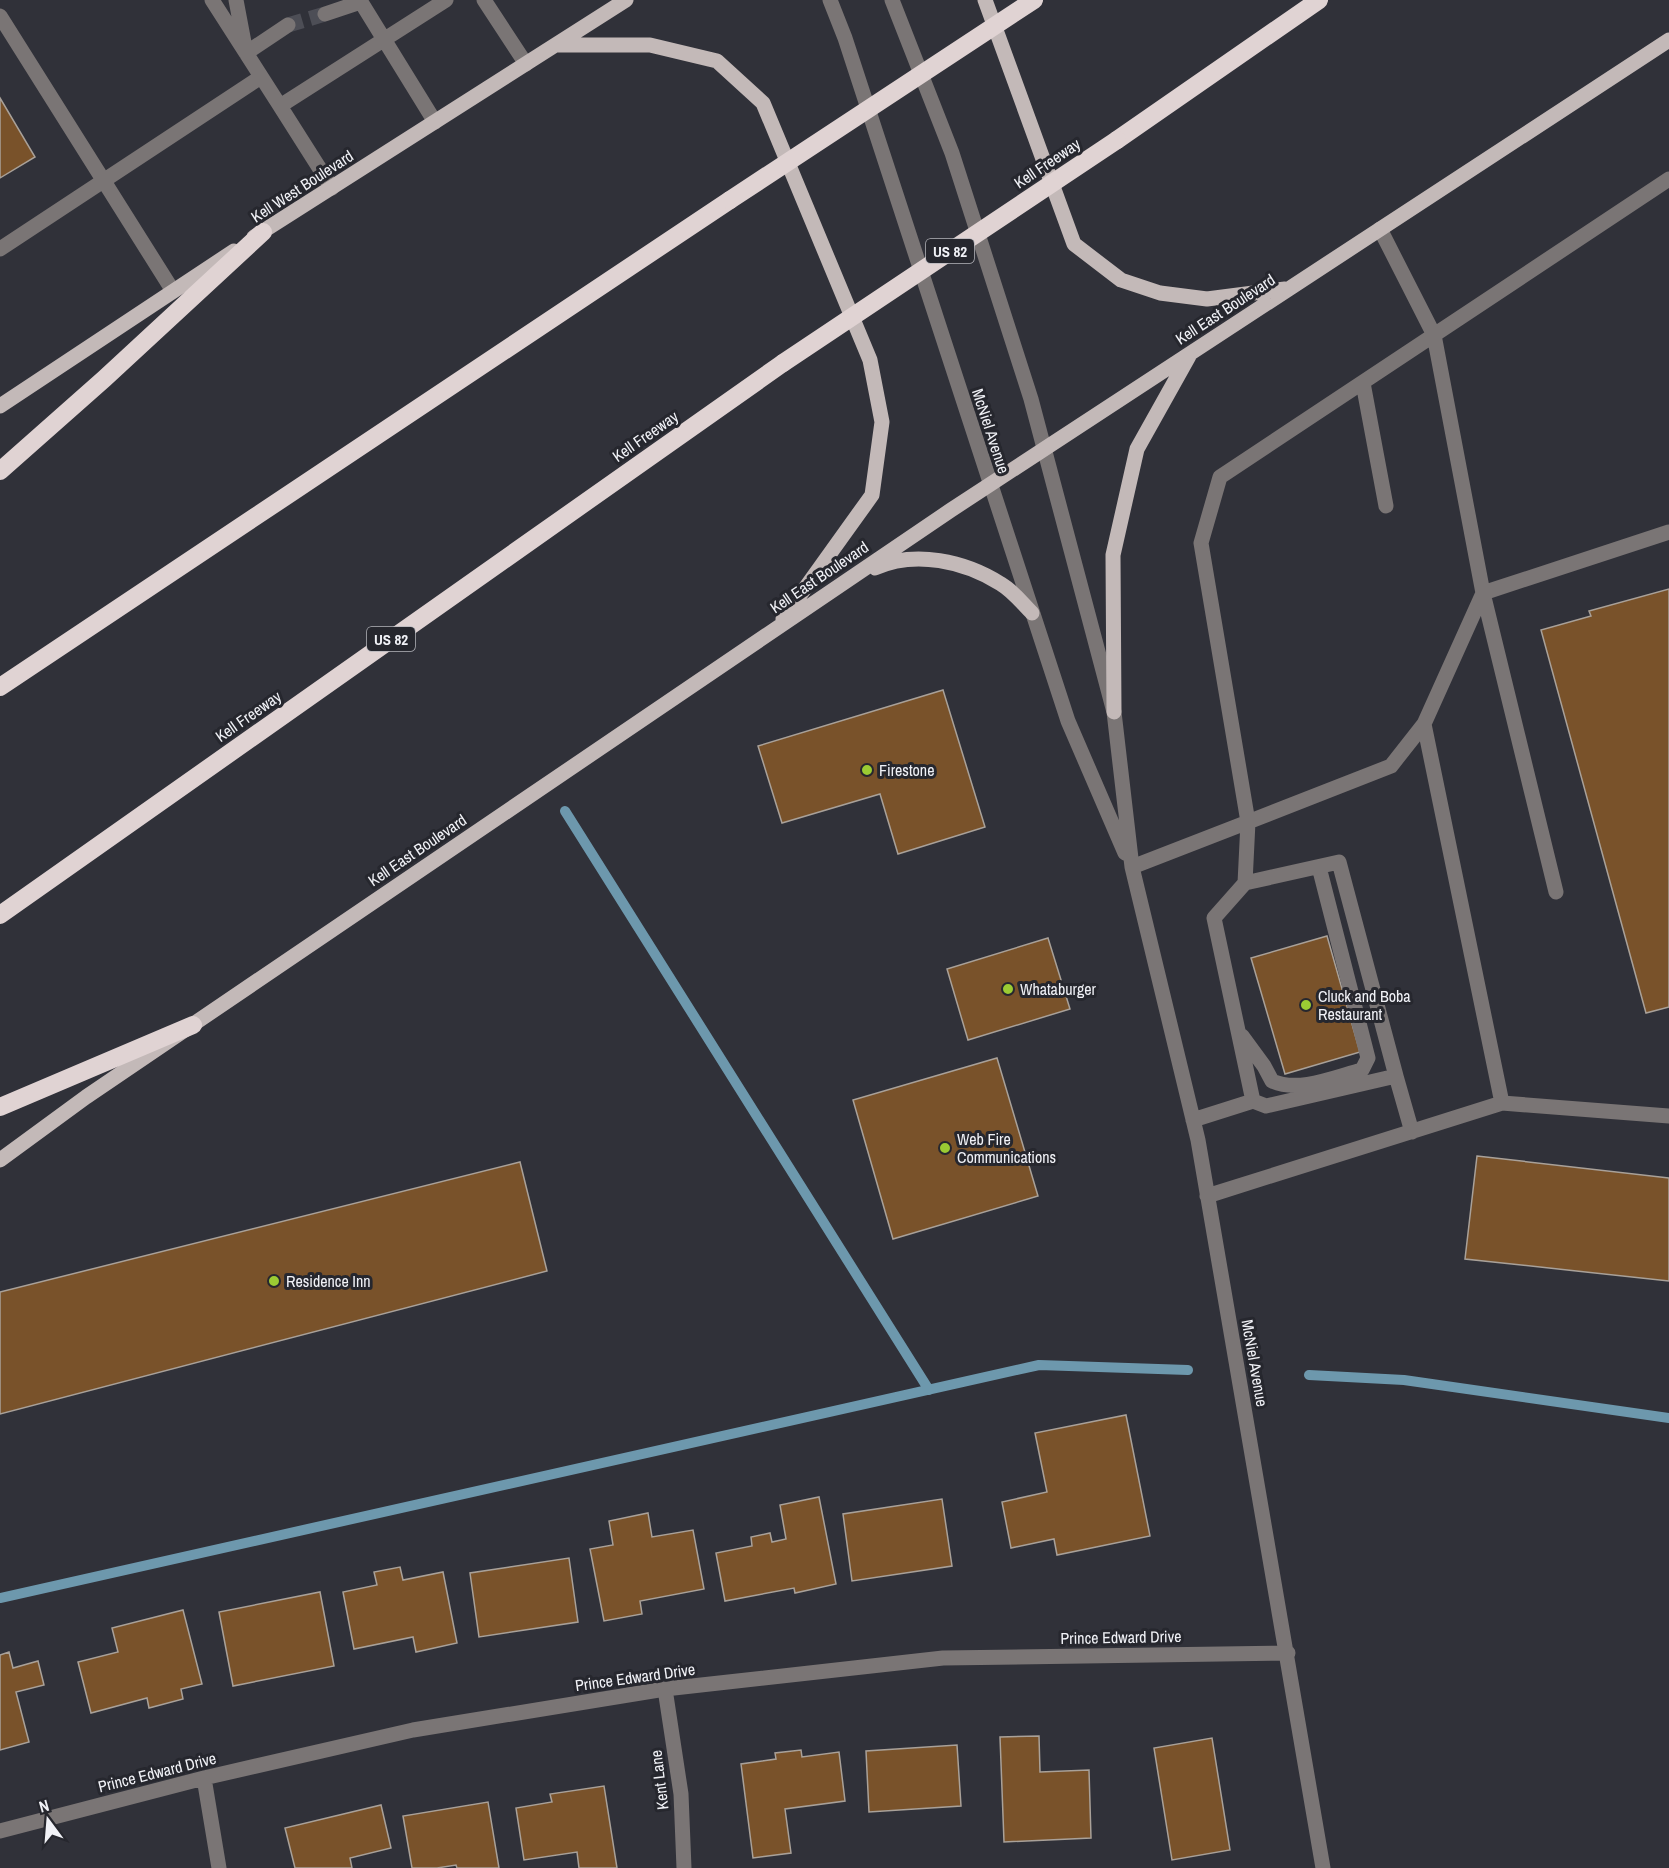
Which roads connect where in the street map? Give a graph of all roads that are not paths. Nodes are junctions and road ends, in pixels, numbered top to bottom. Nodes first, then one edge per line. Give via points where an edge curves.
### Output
1 (212, 0) edge
2 (236, 0) edge
3 (446, 0) edge
4 (484, 0) edge
5 (626, 0) edge
6 (830, 0) edge
7 (892, 0) edge
8 (985, 0) edge
9 (1034, 0) edge
10 (1319, 0) edge
11 (360, 1) edge
12 (609, 5) edge
13 (325, 14) tunnel mouth
14 (0, 16) edge
15 (288, 25) tunnel mouth
16 (383, 40) junction
17 (1669, 40) edge
18 (556, 45) junction
19 (246, 53) junction
20 (526, 64) junction
21 (261, 77) junction
22 (280, 106) junction
23 (435, 122) junction
24 (1669, 179) edge
25 (103, 180) junction
26 (332, 188) junction
27 (1380, 229) junction
28 (262, 232) junction
29 (0, 249) edge
30 (1289, 288) junction
31 (173, 291) junction
32 (1434, 335) junction
33 (1191, 353) junction
34 (1363, 383) junction
35 (0, 406) edge
36 (1044, 449) junction
37 (0, 471) edge
38 (990, 484) junction
39 (1386, 506) dead end
40 (1669, 531) edge
41 (848, 580) junction
42 (1483, 593) junction
43 (1032, 612) junction
44 (776, 629) junction
45 (0, 687) edge
46 (1114, 712) junction
47 (1424, 724) junction
48 (1248, 822) junction
49 (1132, 867) junction
50 (1319, 867) junction
51 (1245, 883) junction
52 (1556, 892) dead end
53 (0, 915) edge
54 (193, 1025) junction
55 (1238, 1031) junction
56 (1395, 1076) junction
57 (1254, 1101) junction
58 (1502, 1103) junction
59 (0, 1107) edge
60 (1669, 1116) edge
61 (1193, 1120) junction
62 (1412, 1132) junction
63 (0, 1160) edge
64 (1208, 1196) junction
65 (1288, 1653) junction
66 (665, 1689) junction
67 (204, 1778) junction
68 (0, 1831) edge
69 (219, 1868) edge
70 (684, 1868) edge
71 (1323, 1868) edge

1 - 19 street
2 - 19 street
3 - 16 street
4 - 20 street
5 - 12 main road, Kell West Boulevard
6 - 38 street, McNiel Avenue
7 - 36 street, McNiel Avenue via 952,153
8 - 30 main road via 1074,244 1121,280 1160,293 1207,299
9 - 45 highway, bridge
10 - 53 highway, Kell Freeway / US 82, bridge via 783,363
11 - 13 street
11 - 16 street
12 - 18 main road, Kell West Boulevard
14 - 25 street
15 - 19 street
16 - 22 street
16 - 23 street
17 - 27 main road, Kell East Boulevard
18 - 20 main road, Kell West Boulevard
18 - 44 main road via 650,45 717,61 763,103 870,360 882,422 872,495
19 - 21 street
20 - 23 main road, Kell West Boulevard
21 - 22 street
21 - 25 street
22 - 26 street
23 - 26 main road, Kell West Boulevard
24 - 32 street
25 - 29 street
25 - 31 street
26 - 28 main road, Kell West Boulevard
27 - 30 main road, Kell East Boulevard
27 - 32 street
28 - 31 main road, Kell West Boulevard
28 - 37 highway
30 - 33 main road, Kell East Boulevard
31 - 35 main road, Kell West Boulevard
32 - 34 street
32 - 42 street
33 - 36 main road, Kell East Boulevard
33 - 46 main road via 1137,448 1113,555
34 - 39 street
34 - 48 street via 1220,477 1201,543
36 - 38 main road, Kell East Boulevard
36 - 46 street, McNiel Avenue
38 - 41 main road, Kell East Boulevard
38 - 43 street, McNiel Avenue
40 - 42 street
41 - 43 main road via 885,563 926,559 956,564 1003,585
41 - 44 main road, Kell East Boulevard
42 - 47 street
42 - 52 street
43 - 49 street, McNiel Avenue via 1068,721
44 - 54 main road, Kell East Boulevard
46 - 49 street, McNiel Avenue
47 - 48 street via 1391,766
47 - 58 street
48 - 49 street
48 - 51 street
49 - 61 street, McNiel Avenue
50 - 51 street
50 - 55 street via 1368,1058 1362,1070 1308,1084 1283,1086 1272,1081
50 - 56 street via 1339,862
51 - 55 street via 1214,918
54 - 59 highway
54 - 63 main road, Kell East Boulevard
55 - 57 street
56 - 57 street via 1266,1106
56 - 62 street
57 - 61 street
58 - 60 street
58 - 62 street
61 - 64 street, McNiel Avenue
62 - 64 street
64 - 65 street, McNiel Avenue
65 - 66 street, Prince Edward Drive via 943,1658
65 - 71 street, McNiel Avenue
66 - 67 street, Prince Edward Drive via 413,1730
66 - 70 street, Kent Lane via 681,1794
67 - 68 street, Prince Edward Drive
67 - 69 street

